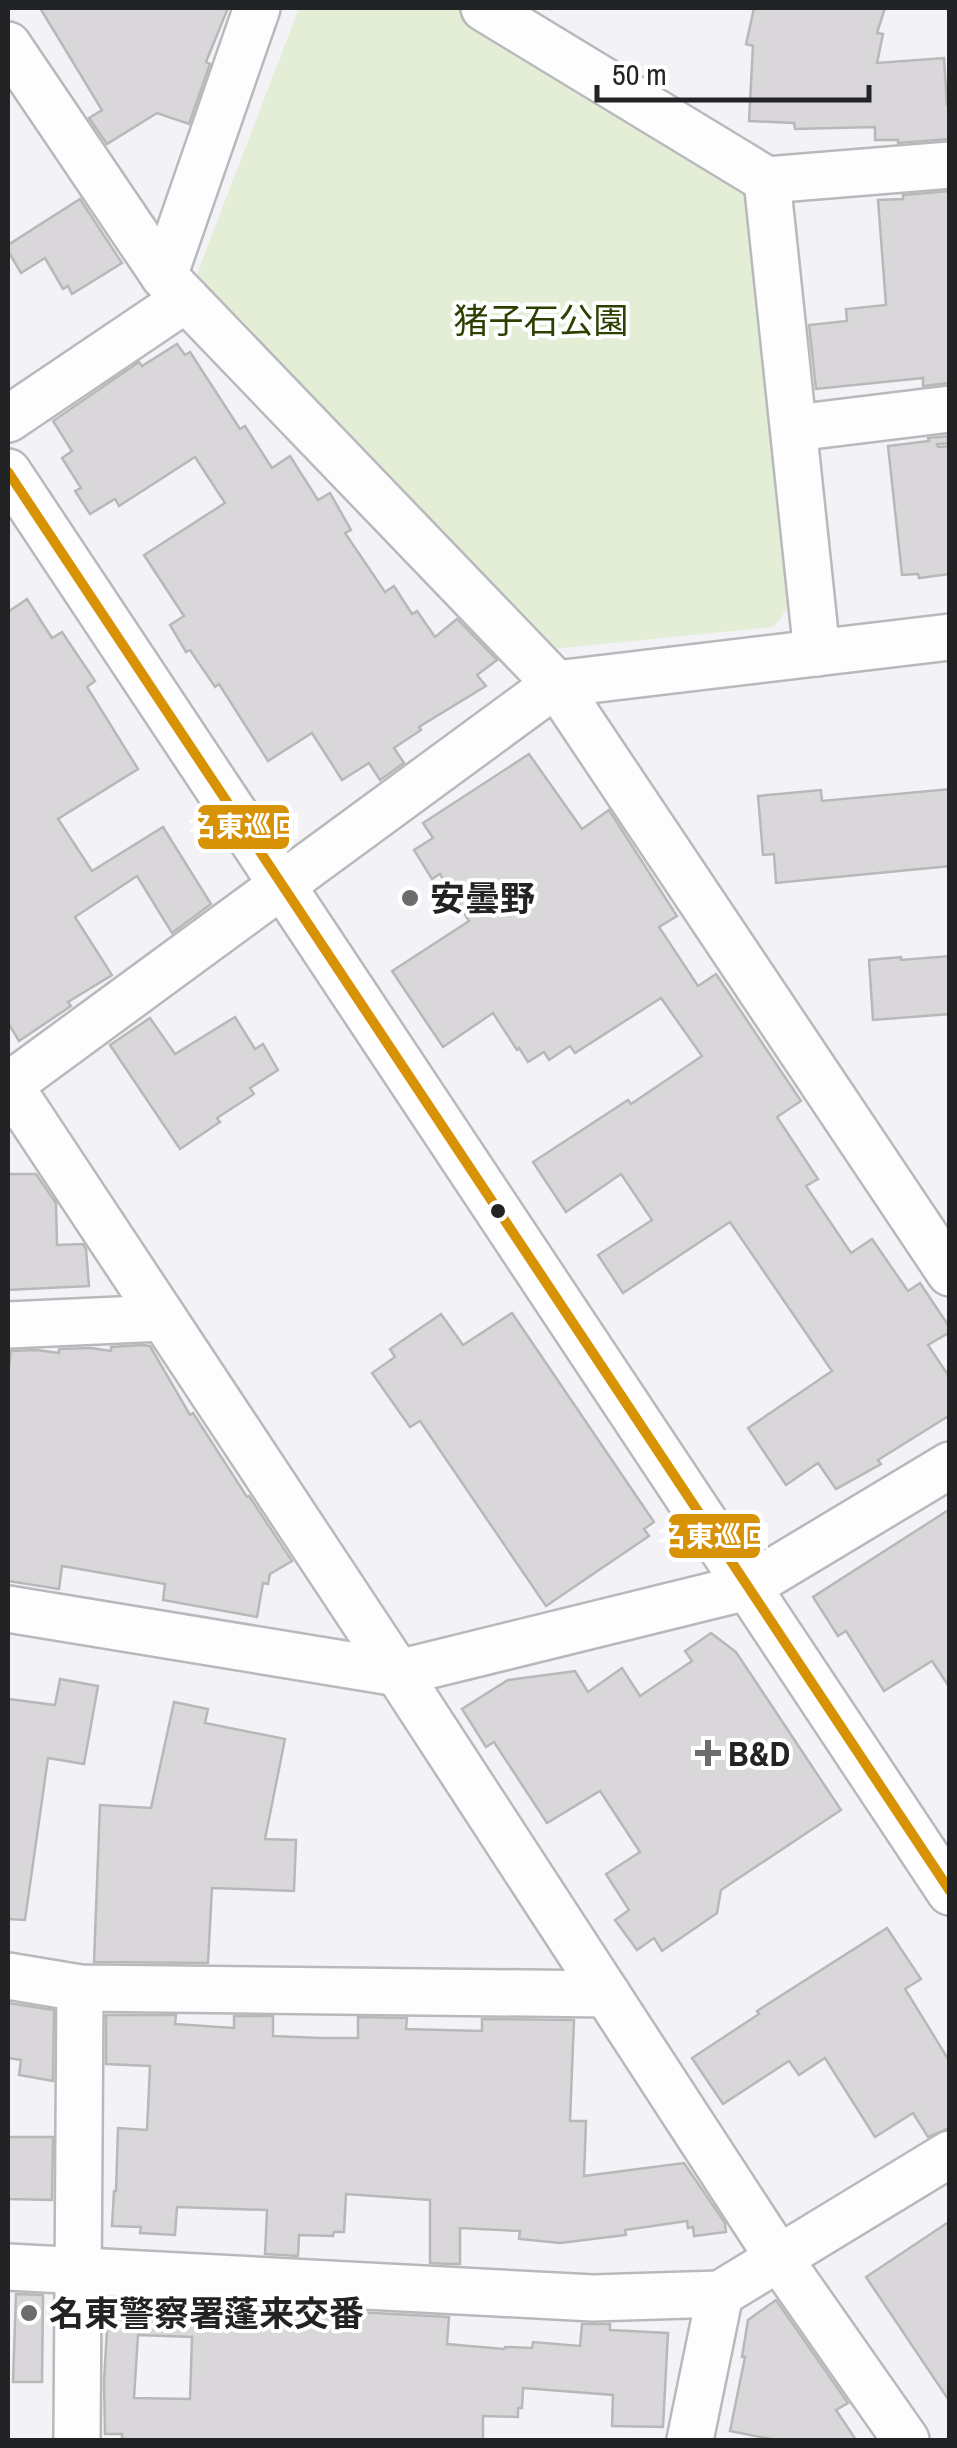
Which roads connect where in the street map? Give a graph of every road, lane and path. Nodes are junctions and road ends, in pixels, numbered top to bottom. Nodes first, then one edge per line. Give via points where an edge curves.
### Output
1 (258, 8) edge
2 (484, 8) edge
3 (8, 46) edge
4 (950, 164) edge
5 (768, 180) junction
6 (175, 287) junction
7 (950, 410) edge
8 (8, 419) edge
9 (795, 428) junction
10 (8, 472) edge
11 (950, 637) edge
12 (818, 653) junction
13 (556, 684) junction
14 (282, 886) junction
15 (8, 1085) edge
16 (950, 1273) edge
17 (162, 1318) junction
18 (8, 1325) edge
19 (950, 1465) edge
20 (747, 1587) junction
21 (8, 1609) edge
22 (398, 1672) junction
23 (950, 1892) edge
24 (8, 1976) edge
25 (80, 1988) junction
26 (606, 1994) junction
27 (950, 2154) edge
28 (778, 2258) junction
29 (8, 2267) edge
30 (78, 2272) junction
31 (720, 2294) junction
32 (77, 2440) edge
33 (690, 2440) edge
34 (906, 2440) edge

1 - 6 street
2 - 5 street
3 - 6 street
4 - 5 street
5 - 9 street
6 - 8 street
6 - 13 street
7 - 9 street
9 - 12 street
10 - 14 street
11 - 12 street
12 - 13 street
13 - 14 street
13 - 16 street
14 - 15 street
14 - 20 street
15 - 17 street
17 - 18 street
17 - 22 street
19 - 20 street
20 - 22 street
20 - 23 street
21 - 22 street
22 - 26 street
24 - 25 street
25 - 26 street
25 - 30 street
26 - 28 street
27 - 28 street
28 - 31 street
28 - 34 street
29 - 30 street
30 - 31 street via 593,2298
30 - 32 street
31 - 33 street

